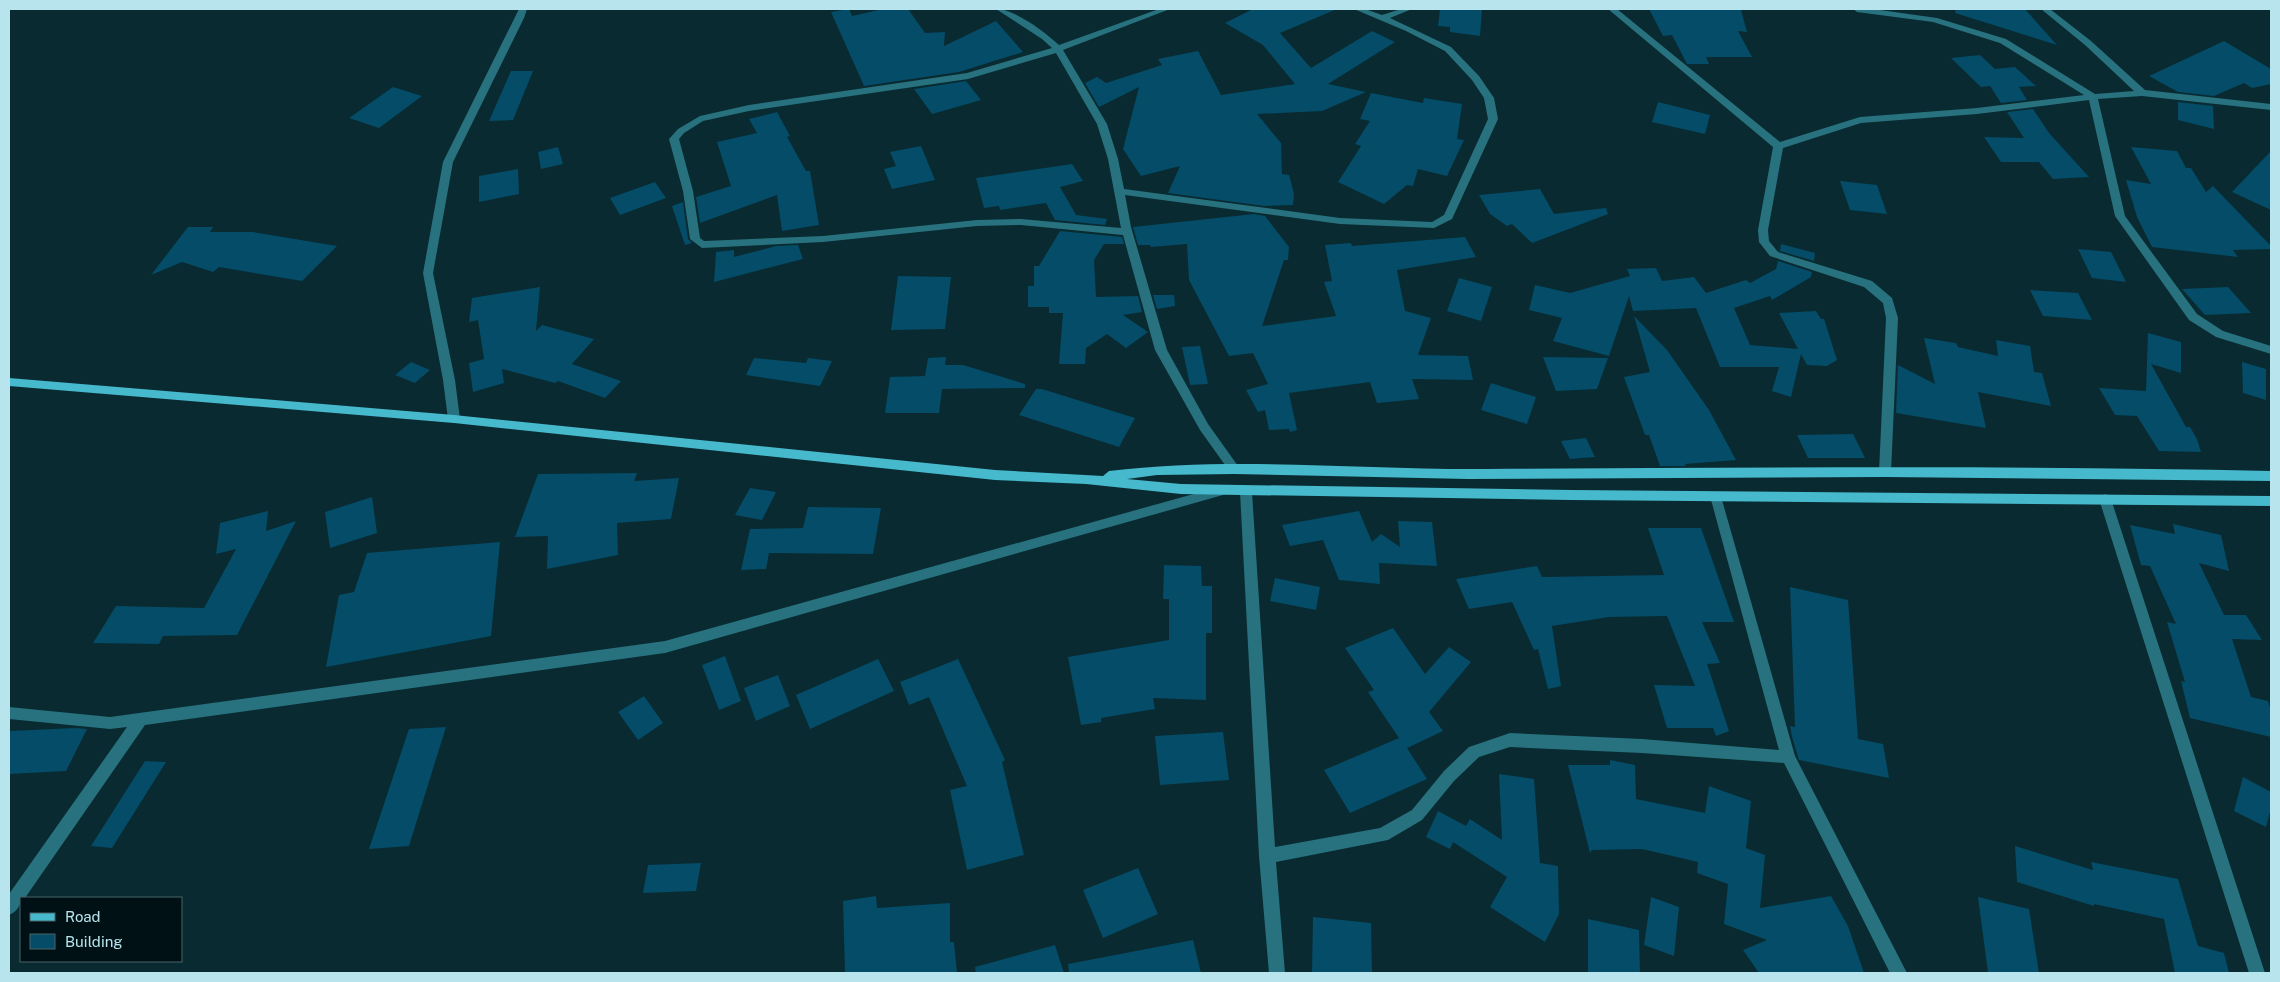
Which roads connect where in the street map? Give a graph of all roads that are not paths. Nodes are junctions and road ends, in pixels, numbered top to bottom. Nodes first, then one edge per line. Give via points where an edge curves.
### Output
1 (523, 9) edge
2 (1000, 9) edge
3 (1166, 9) edge
4 (1358, 9) edge
5 (1408, 9) edge
6 (1612, 9) edge
7 (1857, 9) edge
8 (2044, 9) edge
9 (1383, 18) junction
10 (1058, 49) junction
11 (2142, 93) junction
12 (2093, 97) junction
13 (2271, 108) edge
14 (1778, 146) junction
15 (1118, 192) junction
16 (1128, 232) junction
17 (2271, 350) edge
18 (9, 382) edge
19 (454, 418) junction
20 (1234, 469) junction
21 (1884, 472) junction
22 (2271, 476) edge
23 (1086, 479) junction
24 (1226, 490) junction
25 (1246, 492) junction
26 (1716, 496) junction
27 (2105, 499) junction
28 (2271, 501) edge
29 (9, 713) edge
30 (141, 719) junction
31 (1788, 757) junction
32 (1267, 856) junction
33 (9, 907) edge
34 (1277, 973) edge
35 (1899, 973) edge
36 (2257, 973) edge

1 - 19 street via 448,162 428,274 450,380
2 - 10 street
3 - 10 street
4 - 9 street
5 - 9 street
6 - 14 street
7 - 12 street via 1934,20 2003,41
8 - 11 street via 2088,42
9 - 15 street via 1448,49 1476,78 1488,98 1493,119 1448,217 1427,226 1340,221
10 - 15 street via 1102,124 1113,159
10 - 16 street via 960,77 759,106 700,119 674,139 688,191 695,239 702,244 823,239 1012,222
11 - 12 street
11 - 13 street
12 - 14 street via 1977,111 1860,120
12 - 17 street via 2120,216 2203,327 2224,337
14 - 21 street via 1763,230 1764,242 1774,254 1868,284 1888,301 1892,318
15 - 16 street
16 - 20 street via 1161,350 1204,427
18 - 19 main road
19 - 23 main road via 995,475
20 - 21 main road via 1468,474
20 - 23 main road via 1157,470
21 - 22 main road
23 - 24 main road via 1181,490
24 - 25 main road
24 - 30 street via 665,647
25 - 26 main road
25 - 32 street
26 - 27 main road
26 - 31 street
27 - 28 main road
27 - 36 street
29 - 30 street via 110,723
30 - 33 street
31 - 32 street via 1510,740 1474,752 1449,776 1417,816 1383,836
31 - 35 street
32 - 34 street

